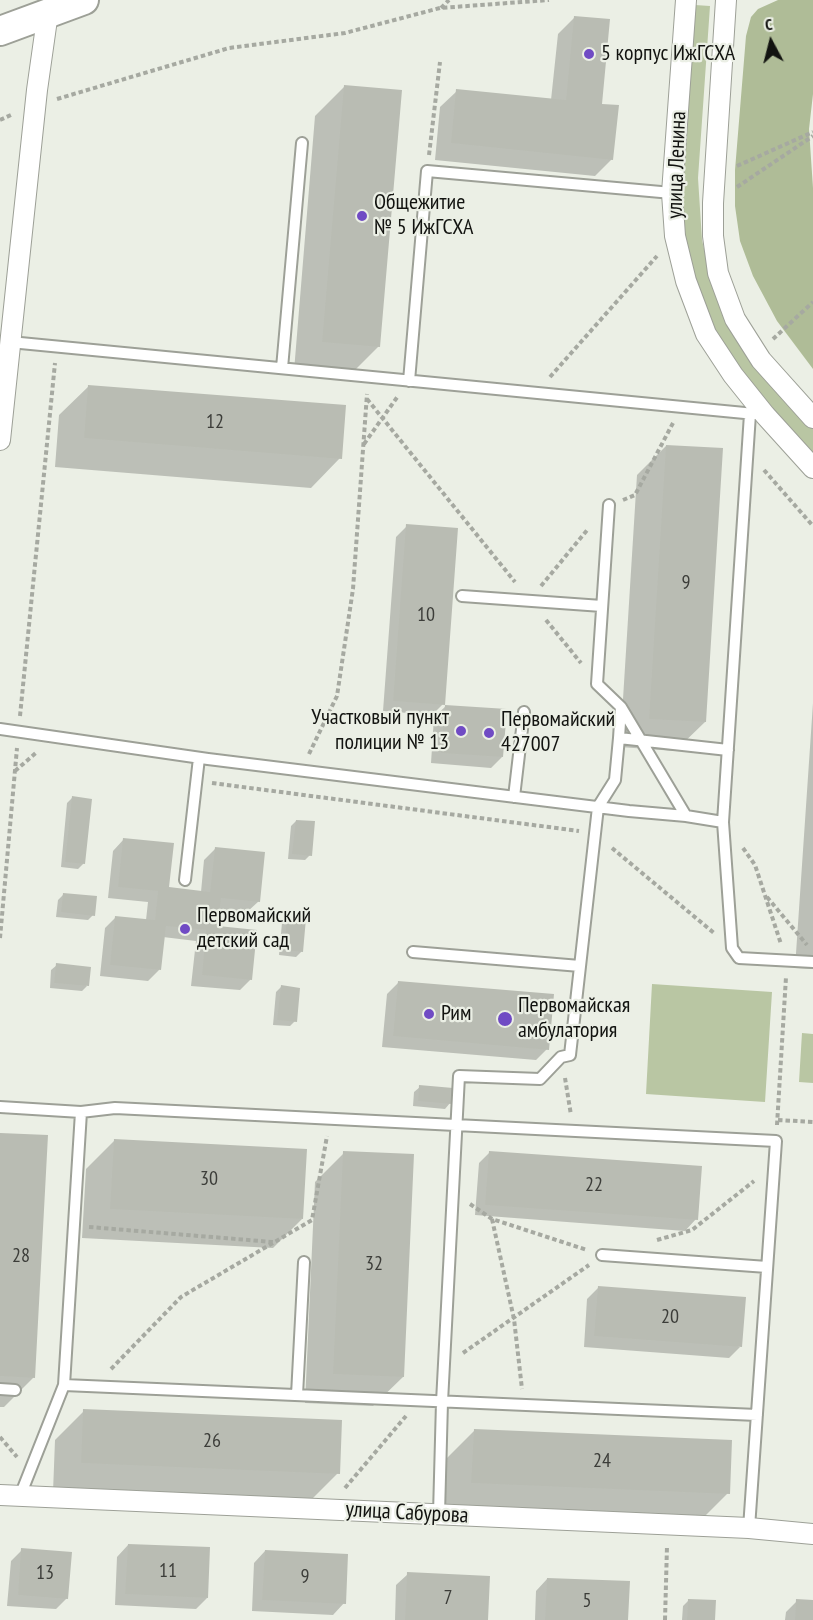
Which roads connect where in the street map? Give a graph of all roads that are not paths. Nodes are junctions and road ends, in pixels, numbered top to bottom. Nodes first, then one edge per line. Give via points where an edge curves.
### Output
1 (84, 0) edge
2 (686, 0) edge
3 (726, 0) edge
4 (48, 12) junction
5 (0, 31) edge
6 (302, 143) dead end
7 (672, 193) junction
8 (10, 342) junction
9 (282, 368) junction
10 (409, 381) junction
11 (757, 414) junction
12 (813, 418) edge
13 (0, 440) edge
14 (813, 468) edge
15 (609, 505) road end
16 (462, 596) dead end
17 (602, 606) junction
18 (621, 706) junction
19 (524, 712) dead end
20 (0, 729) edge
21 (619, 738) junction
22 (642, 741) junction
23 (728, 750) junction
24 (199, 758) junction
25 (514, 797) junction
26 (597, 807) junction
27 (686, 816) junction
28 (723, 822) junction
29 (185, 880) dead end
30 (414, 952) dead end
31 (813, 962) edge
32 (580, 966) junction
33 (0, 1107) edge
34 (81, 1113) junction
35 (457, 1125) junction
36 (602, 1255) road end
37 (304, 1262) dead end
38 (767, 1267) junction
39 (64, 1385) junction
40 (0, 1389) edge
41 (15, 1390) dead end
42 (297, 1395) junction
43 (442, 1402) junction
44 (757, 1415) junction
45 (0, 1495) edge
46 (20, 1496) junction
47 (439, 1514) junction
48 (749, 1528) junction
49 (813, 1534) edge

1 - 4 street
2 - 7 street, улица Ленина
3 - 12 street, улица Ленина via 713,236 718,273 735,319 760,360
4 - 5 street
4 - 8 street
6 - 9 lane
7 - 10 lane via 427,171
7 - 11 street, улица Ленина via 675,236 686,281 706,334
8 - 9 lane
8 - 13 street
9 - 10 lane
10 - 11 lane
11 - 14 street, улица Ленина
11 - 23 lane via 747,451
15 - 17 lane
16 - 17 lane
17 - 18 lane via 597,684
18 - 21 lane
18 - 22 lane
19 - 25 lane
20 - 24 lane
21 - 22 lane
21 - 26 lane via 615,780
22 - 23 lane
22 - 27 lane
23 - 28 lane
24 - 25 lane
24 - 29 lane
25 - 26 lane
26 - 27 lane
26 - 32 lane
27 - 28 lane
28 - 31 lane via 732,948 739,958
30 - 32 lane
32 - 35 lane via 570,1055 561,1057 540,1079 459,1076
33 - 34 lane
34 - 35 lane via 115,1108
34 - 39 lane
35 - 38 lane via 776,1141
35 - 43 lane
36 - 38 lane
37 - 42 lane
38 - 44 lane
39 - 42 lane
39 - 46 lane
40 - 41 lane
42 - 43 lane
43 - 44 lane
43 - 47 lane
44 - 48 lane
45 - 46 street, улица Сабурова
46 - 47 street, улица Сабурова
47 - 48 street, улица Сабурова
48 - 49 street, улица Сабурова

